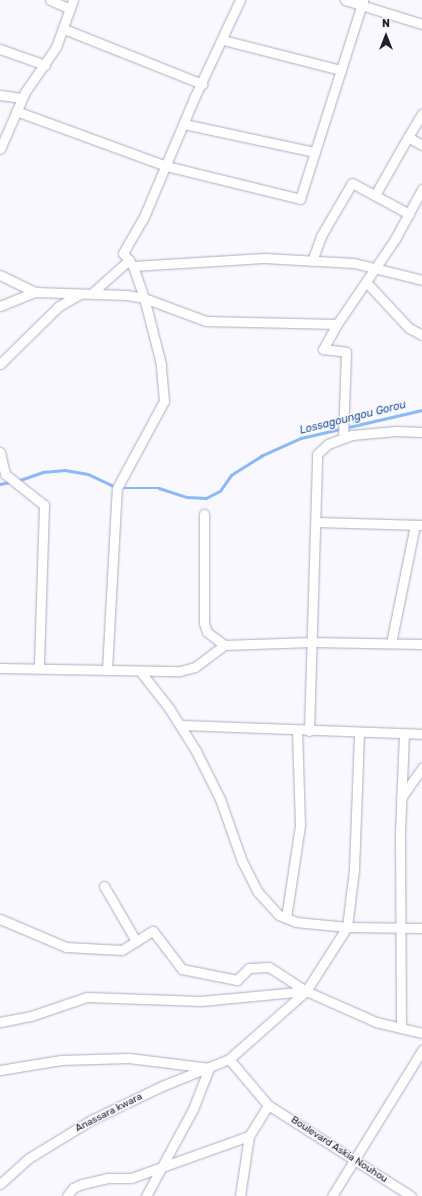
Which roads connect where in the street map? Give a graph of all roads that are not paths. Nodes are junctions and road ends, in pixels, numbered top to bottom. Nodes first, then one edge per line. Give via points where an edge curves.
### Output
1 (50, 0) edge
2 (239, 0) edge
3 (345, 0) edge
4 (362, 3) edge
5 (72, 4) edge
6 (422, 24) edge
7 (64, 29) junction
8 (223, 40) junction
9 (0, 49) edge
10 (45, 65) junction
11 (341, 70) junction
12 (202, 84) junction
13 (0, 95) edge
14 (22, 98) junction
15 (16, 111) junction
16 (422, 114) edge
17 (184, 124) junction
18 (408, 138) junction
19 (422, 144) edge
20 (0, 148) edge
21 (315, 152) junction
22 (166, 166) junction
23 (422, 189) edge
24 (375, 195) junction
25 (409, 214) junction
26 (312, 261) junction
27 (131, 263) junction
28 (375, 270) junction
29 (0, 275) edge
30 (422, 280) edge
31 (367, 283) junction
32 (35, 292) junction
33 (81, 293) junction
34 (92, 293) junction
35 (144, 298) junction
36 (0, 306) edge
37 (338, 324) junction
38 (422, 335) edge
39 (0, 364) edge
40 (422, 432) edge
41 (343, 438) junction
42 (0, 452) edge
43 (204, 514) dead end
44 (316, 522) junction
45 (419, 525) edge
46 (311, 642) junction
47 (391, 643) junction
48 (422, 644) edge
49 (224, 645) junction
50 (0, 668) edge
51 (39, 668) junction
52 (107, 670) junction
53 (140, 671) junction
54 (180, 725) junction
55 (297, 731) junction
56 (310, 731) junction
57 (359, 733) junction
58 (404, 734) junction
59 (422, 734) edge
60 (422, 768) edge
61 (401, 798) junction
62 (104, 886) dead end
63 (286, 918) junction
64 (0, 919) edge
65 (347, 928) junction
66 (422, 928) edge
67 (400, 929) junction
68 (136, 941) junction
69 (306, 992) junction
70 (0, 1022) edge
71 (401, 1028) junction
72 (422, 1033) edge
73 (422, 1050) edge
74 (229, 1059) junction
75 (209, 1068) junction
76 (0, 1070) edge
77 (268, 1105) junction
78 (249, 1136) junction
79 (355, 1159) junction
80 (162, 1166) junction
81 (0, 1184) edge
82 (67, 1196) edge
83 (146, 1196) edge
84 (240, 1196) edge
85 (332, 1196) edge
86 (410, 1196) edge

1 - 5 street
2 - 8 street
3 - 4 street
4 - 6 street
4 - 11 street
5 - 7 street
7 - 10 street
7 - 12 street
8 - 11 street
8 - 12 street
9 - 10 street
10 - 14 street
11 - 21 street
12 - 17 street
13 - 14 street
14 - 15 street
15 - 20 street
15 - 22 street
16 - 18 street
17 - 21 street
17 - 22 street
18 - 19 street
18 - 24 street
21 - 22 street via 300,200
22 - 27 street via 143,219 123,253
23 - 25 street
24 - 25 street
24 - 26 street via 352,183 321,236
25 - 28 street
26 - 27 street via 256,258
26 - 28 street via 354,263
27 - 34 street
27 - 35 street
28 - 30 street
28 - 31 street
29 - 32 street
31 - 37 street
31 - 38 street via 409,328
32 - 33 street
32 - 36 street
33 - 34 street
33 - 39 street via 59,306
34 - 35 street
35 - 37 street via 206,321
35 - 52 street via 160,364 164,400 117,488
37 - 41 street via 323,349 346,352
40 - 41 street via 396,431
41 - 44 street via 328,444 317,454
42 - 51 street via 5,474 44,505
43 - 49 street via 204,623 207,632
44 - 45 street
44 - 46 street
45 - 47 street
46 - 47 street
46 - 49 street
46 - 56 street
47 - 48 street
49 - 53 street via 195,667 180,671
50 - 51 street
51 - 52 street
52 - 53 street
53 - 54 street
54 - 55 street
54 - 63 street via 220,800 232,839 258,892 272,909
55 - 56 street
55 - 63 street via 300,825
56 - 57 street
57 - 58 street
57 - 65 street via 353,877
58 - 59 street
58 - 61 street
60 - 61 street
61 - 67 street
62 - 68 street
63 - 65 street
64 - 68 street via 66,947 122,950
65 - 67 street
65 - 69 street, Anassara kwara
66 - 67 street
67 - 71 street
68 - 69 street via 153,931 182,969 237,980 250,968 269,967
69 - 70 street via 201,1001 87,997 31,1016
69 - 71 street via 376,1022
69 - 74 street, Anassara kwara
71 - 72 street
73 - 79 street
74 - 75 street, Anassara kwara
74 - 77 street, Boulevard Askia Nouhou
75 - 76 street via 129,1058 61,1060
75 - 80 street via 201,1093
75 - 81 street, Anassara kwara via 162,1086 91,1120 29,1158
77 - 78 street
77 - 79 street, Boulevard Askia Nouhou
78 - 80 street via 185,1161
78 - 84 street
79 - 85 street
79 - 86 street, Boulevard Askia Nouhou
80 - 82 street via 131,1178 107,1178 82,1184 73,1188
80 - 83 street

